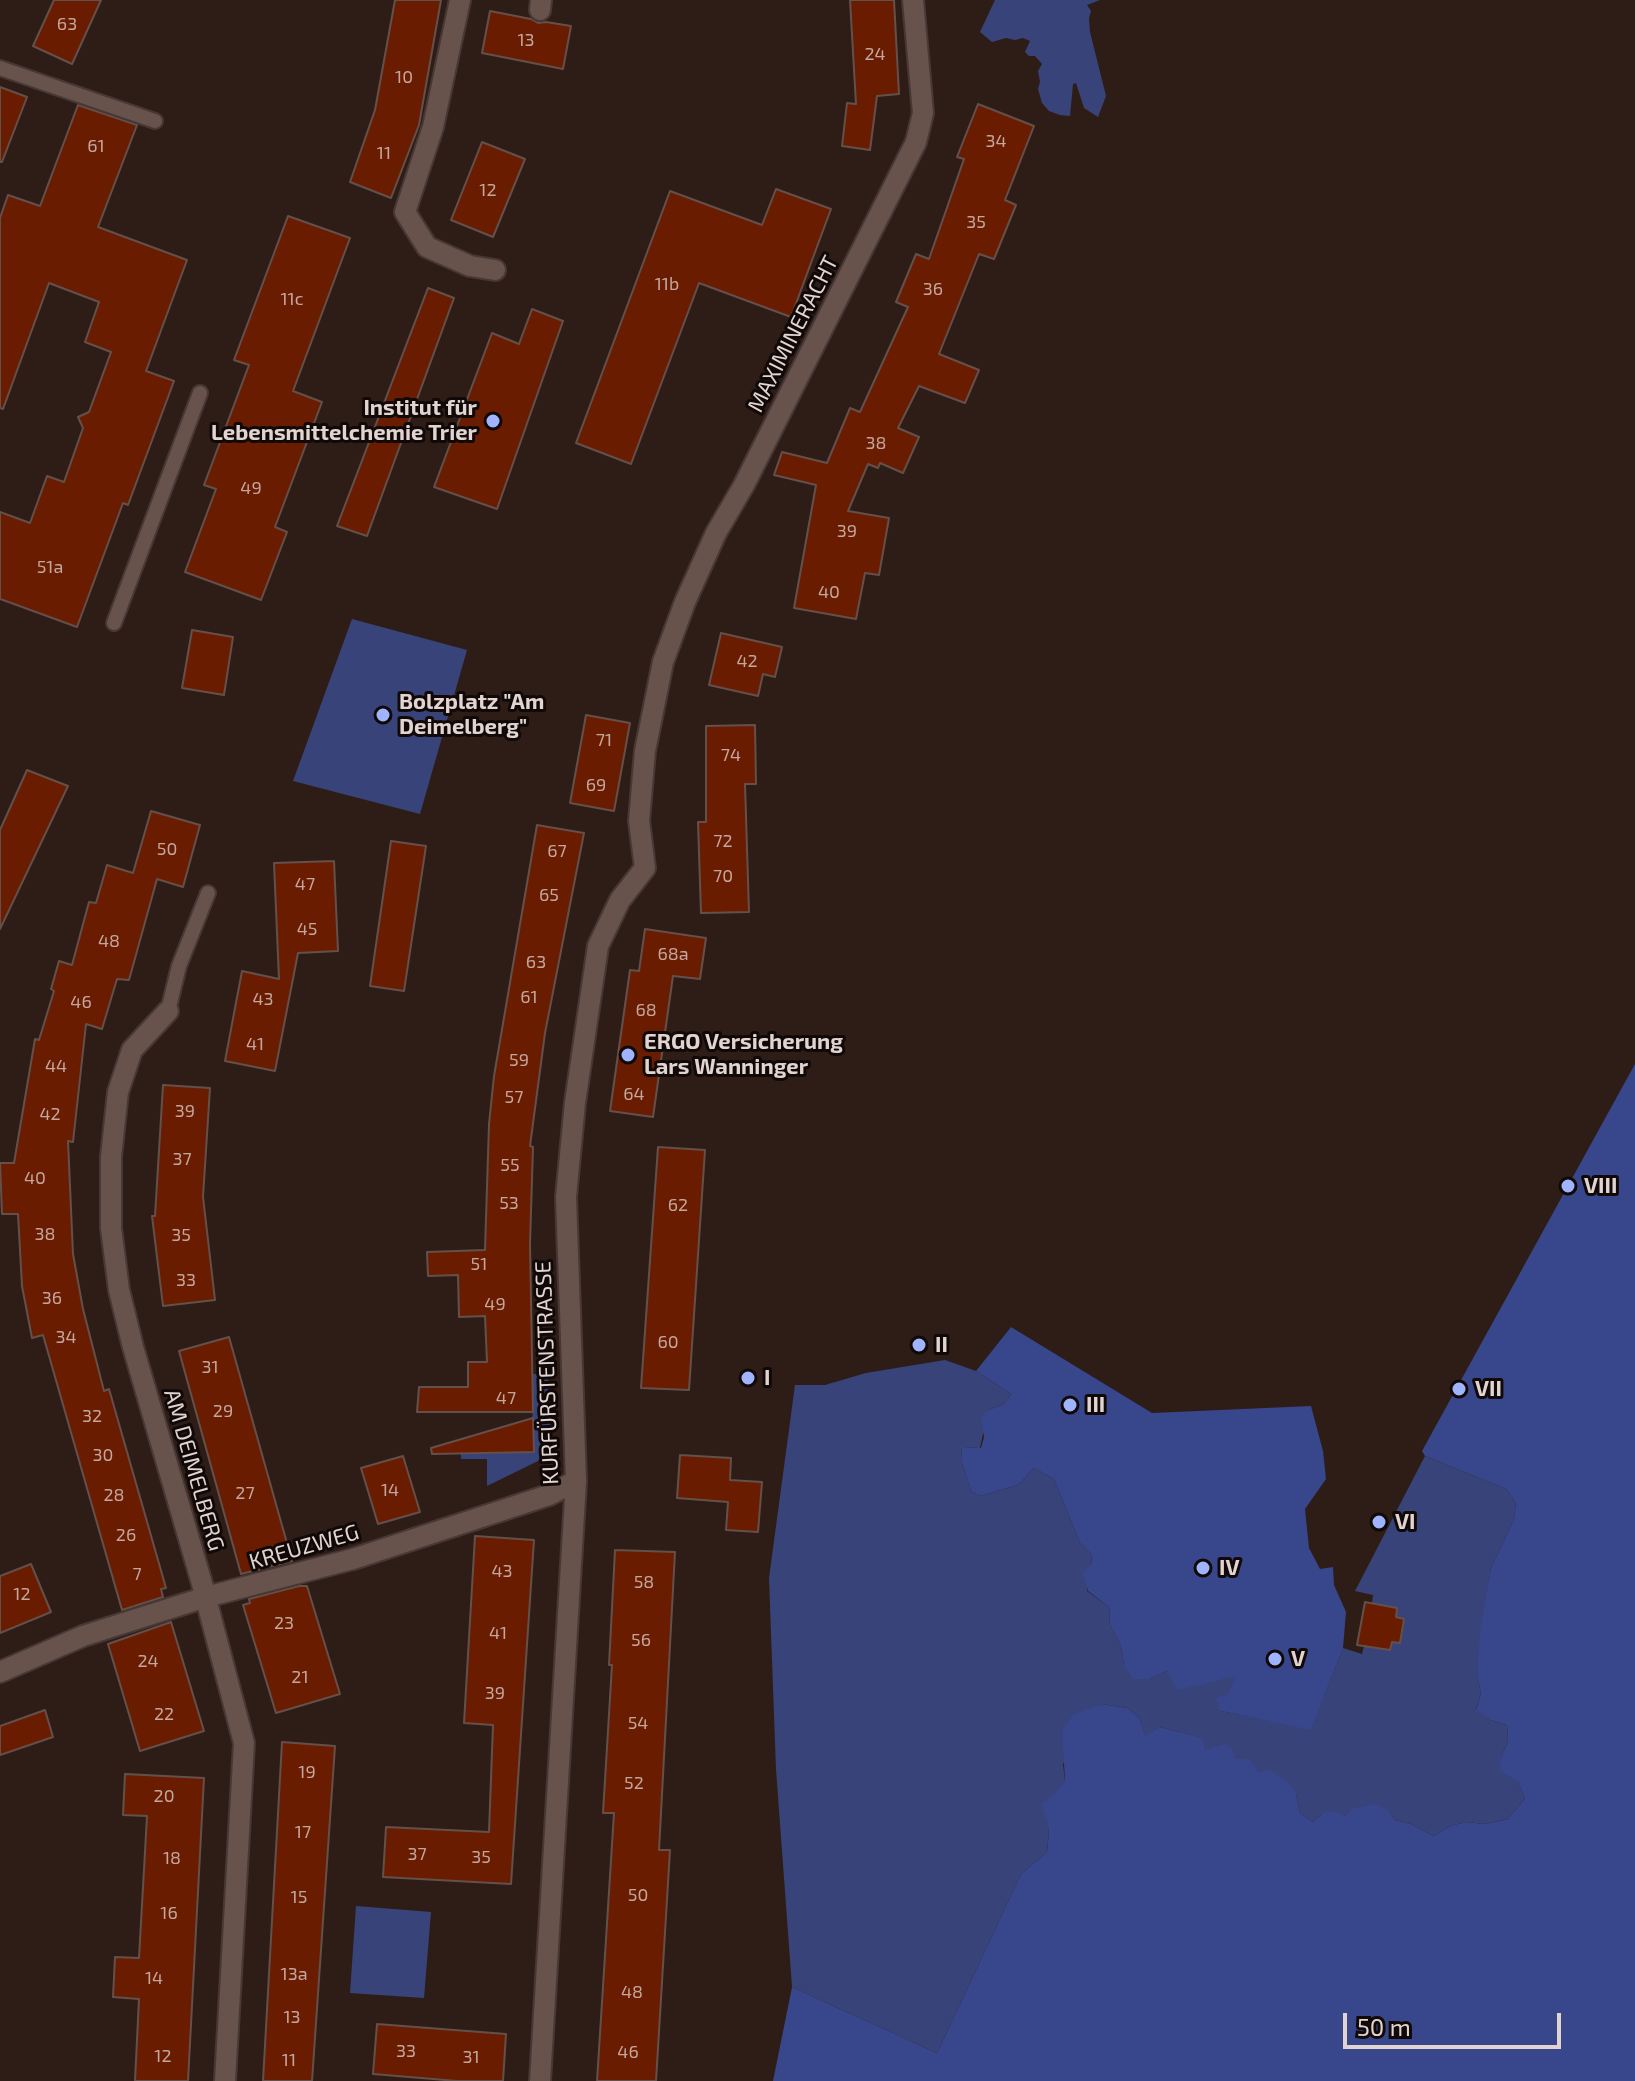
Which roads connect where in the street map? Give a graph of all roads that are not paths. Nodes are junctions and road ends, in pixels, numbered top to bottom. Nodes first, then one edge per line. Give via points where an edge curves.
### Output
1 (460, 0) edge
2 (913, 0) edge
3 (0, 68) edge
4 (155, 121) dead end
5 (495, 270) dead end
6 (200, 393) dead end
7 (114, 623) dead end
8 (658, 679) joint
9 (208, 893) dead end
10 (168, 1011) joint
11 (576, 1481) junction
12 (206, 1597) junction
13 (0, 1672) edge
14 (225, 2081) edge
15 (540, 2081) edge

1 - 5 street via 433,127 405,212 427,247 470,266
2 - 8 street, MAXIMINERACHT via 923,113 916,142 716,533
3 - 4 lane
6 - 7 lane
8 - 11 street, KURFÜRSTENSTRASSE via 639,821 645,868 620,900 598,946 575,1103 566,1197
9 - 10 lane, AM DEIMELBERG via 179,966
10 - 12 street, AM DEIMELBERG via 132,1050 118,1092 111,1228 133,1347
11 - 12 street, KREUZWEG via 549,1495 353,1559
11 - 15 street, KURFÜRSTENSTRASSE
12 - 13 street, KREUZWEG via 83,1636
12 - 14 street, AM DEIMELBERG via 244,1743

